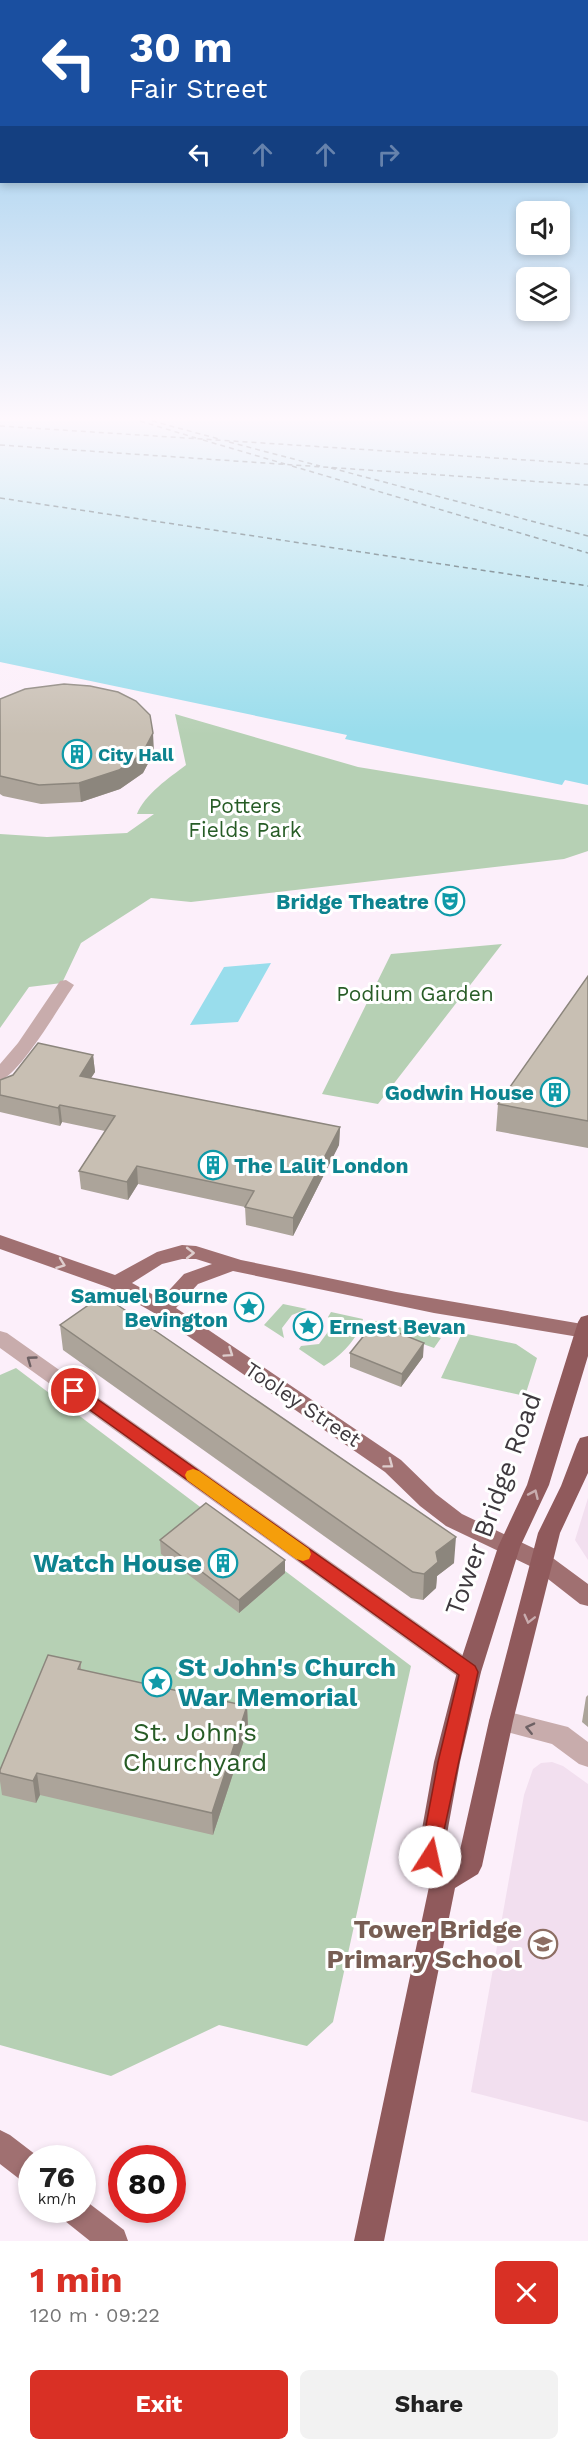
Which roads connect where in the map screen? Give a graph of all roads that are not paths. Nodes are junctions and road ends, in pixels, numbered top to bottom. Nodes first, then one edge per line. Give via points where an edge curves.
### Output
1 (66, 985) dead end
2 (0, 1075) edge
3 (0, 1242) edge
4 (232, 1264) junction
5 (117, 1284) junction
6 (163, 1309) junction
7 (586, 1326) edge
8 (0, 1338) edge
9 (588, 1444) edge
10 (509, 1547) junction
11 (542, 1562) junction
12 (588, 1598) edge
13 (469, 1672) junction
14 (501, 1721) junction
15 (588, 1756) edge
16 (443, 1881) junction
17 (0, 2145) edge
18 (18, 2160) edge
19 (92, 2223) edge
20 (113, 2241) edge
21 (369, 2241) edge

1 - 2 street
3 -> 5 main road, Tooley Street
5 -> 4 main road via 147,1264 182,1252 204,1253
4 - 6 main road via 191,1279
4 - 7 main road via 503,1320
5 - 6 main road, Tooley Street
6 -> 10 main road, Tooley Street via 393,1466 454,1520
10 -> 7 highway, Tower Bridge Road via 538,1485
13 -> 8 street
9 - 11 highway via 549,1533
10 - 11 main road, Tooley Street
10 - 13 highway, Tower Bridge Road
11 - 12 main road, Tooley Street
11 -> 14 highway
13 - 16 highway, Tower Bridge Road via 430,1857
15 -> 14 street via 559,1735
14 - 16 highway via 469,1866
16 - 21 highway
17 - 18 main road
19 - 20 main road

